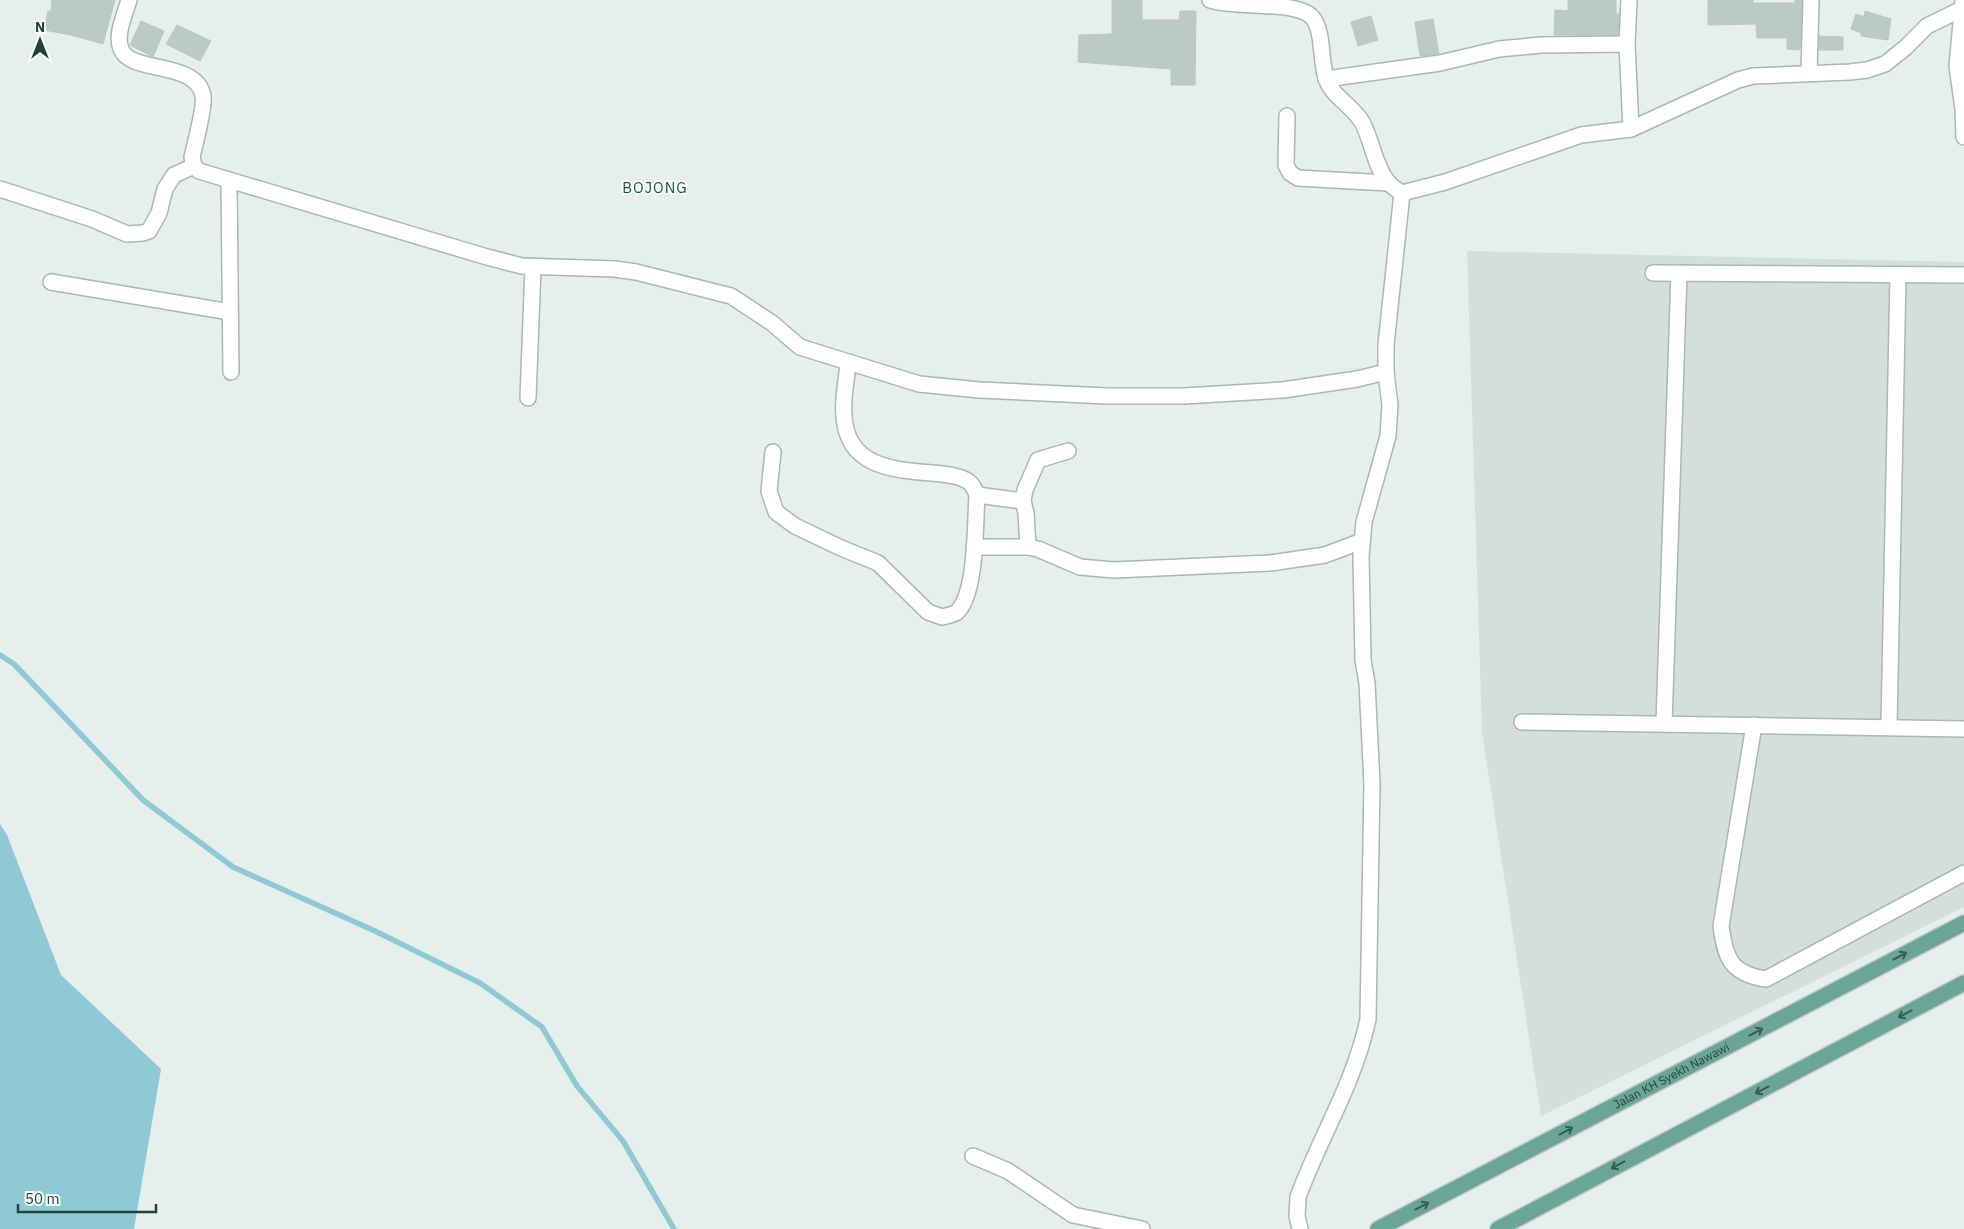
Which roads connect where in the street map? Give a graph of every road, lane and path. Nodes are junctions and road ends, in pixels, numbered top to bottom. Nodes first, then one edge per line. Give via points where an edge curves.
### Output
1 (129, 0) edge
2 (1210, 0) edge
3 (1629, 0) edge
4 (1811, 0) edge
5 (1963, 0) edge
6 (1300, 5) edge
7 (1964, 8) edge
8 (1627, 44) junction
9 (1810, 73) junction
10 (1326, 79) junction
11 (1287, 116) dead end
12 (1631, 129) junction
13 (1964, 137) edge
14 (194, 166) junction
15 (229, 180) junction
16 (1388, 183) junction
17 (0, 189) edge
18 (1402, 193) junction
19 (533, 267) junction
20 (1654, 273) dead end
21 (1678, 273) junction
22 (1898, 275) junction
23 (1964, 275) edge
24 (51, 282) dead end
25 (230, 312) junction
26 (848, 362) junction
27 (231, 372) dead end
28 (1386, 372) junction
29 (528, 398) dead end
30 (1068, 451) dead end
31 (773, 452) dead end
32 (976, 494) junction
33 (1023, 501) junction
34 (1362, 541) junction
35 (974, 547) junction
36 (1028, 547) junction
37 (1522, 722) dead end
38 (1664, 724) junction
39 (1754, 725) junction
40 (1889, 727) junction
41 (1964, 729) edge
42 (1964, 873) edge
43 (1964, 923) edge
44 (1964, 983) edge
45 (973, 1156) dead end
46 (1142, 1229) edge
47 (1300, 1229) edge
48 (1378, 1229) edge
49 (1498, 1229) edge

1 - 14 street via 122,22 121,51 129,59 187,75 198,83 204,96 192,157
2 - 6 street via 1223,4
3 - 8 street
4 - 9 street
5 - 7 street
6 - 10 street via 1317,25
7 - 9 street via 1927,26 1884,64 1867,70
7 - 13 street via 1957,66
8 - 10 street via 1499,49 1440,63
8 - 12 street
9 - 12 street via 1753,76 1738,80
10 - 16 street via 1337,97 1362,122
11 - 16 street via 1286,165 1290,173 1298,178
12 - 18 street via 1582,135 1445,182
14 - 15 street via 199,171
14 - 17 street via 174,175 165,189 159,213 149,231 143,233 127,234
15 - 19 street
15 - 25 street
16 - 18 street
18 - 28 street
19 - 26 street via 615,268 731,296 772,323 800,347
19 - 29 street
20 - 21 street
21 - 22 street
21 - 38 street
22 - 23 street
22 - 40 street
24 - 25 street
25 - 27 street
26 - 28 street via 919,384 1108,396 1217,395 1283,390
26 - 32 street via 844,416 852,446 866,460 907,471 945,474 968,480
28 - 34 street via 1390,405 1388,436 1368,506
30 - 33 street via 1038,460
31 - 35 street via 769,491 776,512 795,526 878,563 928,612 942,618 956,613 967,596
32 - 33 street
32 - 35 street
33 - 36 street
34 - 36 street via 1325,555 1270,563 1114,570 1080,566
34 - 47 street via 1363,660 1372,784 1368,1019 1363,1045 1298,1197
35 - 36 street
37 - 38 street
38 - 39 street
39 - 40 street
39 - 42 street via 1721,926 1724,946 1737,970 1766,979
40 - 41 street
48 -> 43 main road, Jalan KH Syekh Nawawi
44 -> 49 main road
45 - 46 street via 1008,1171 1073,1215

